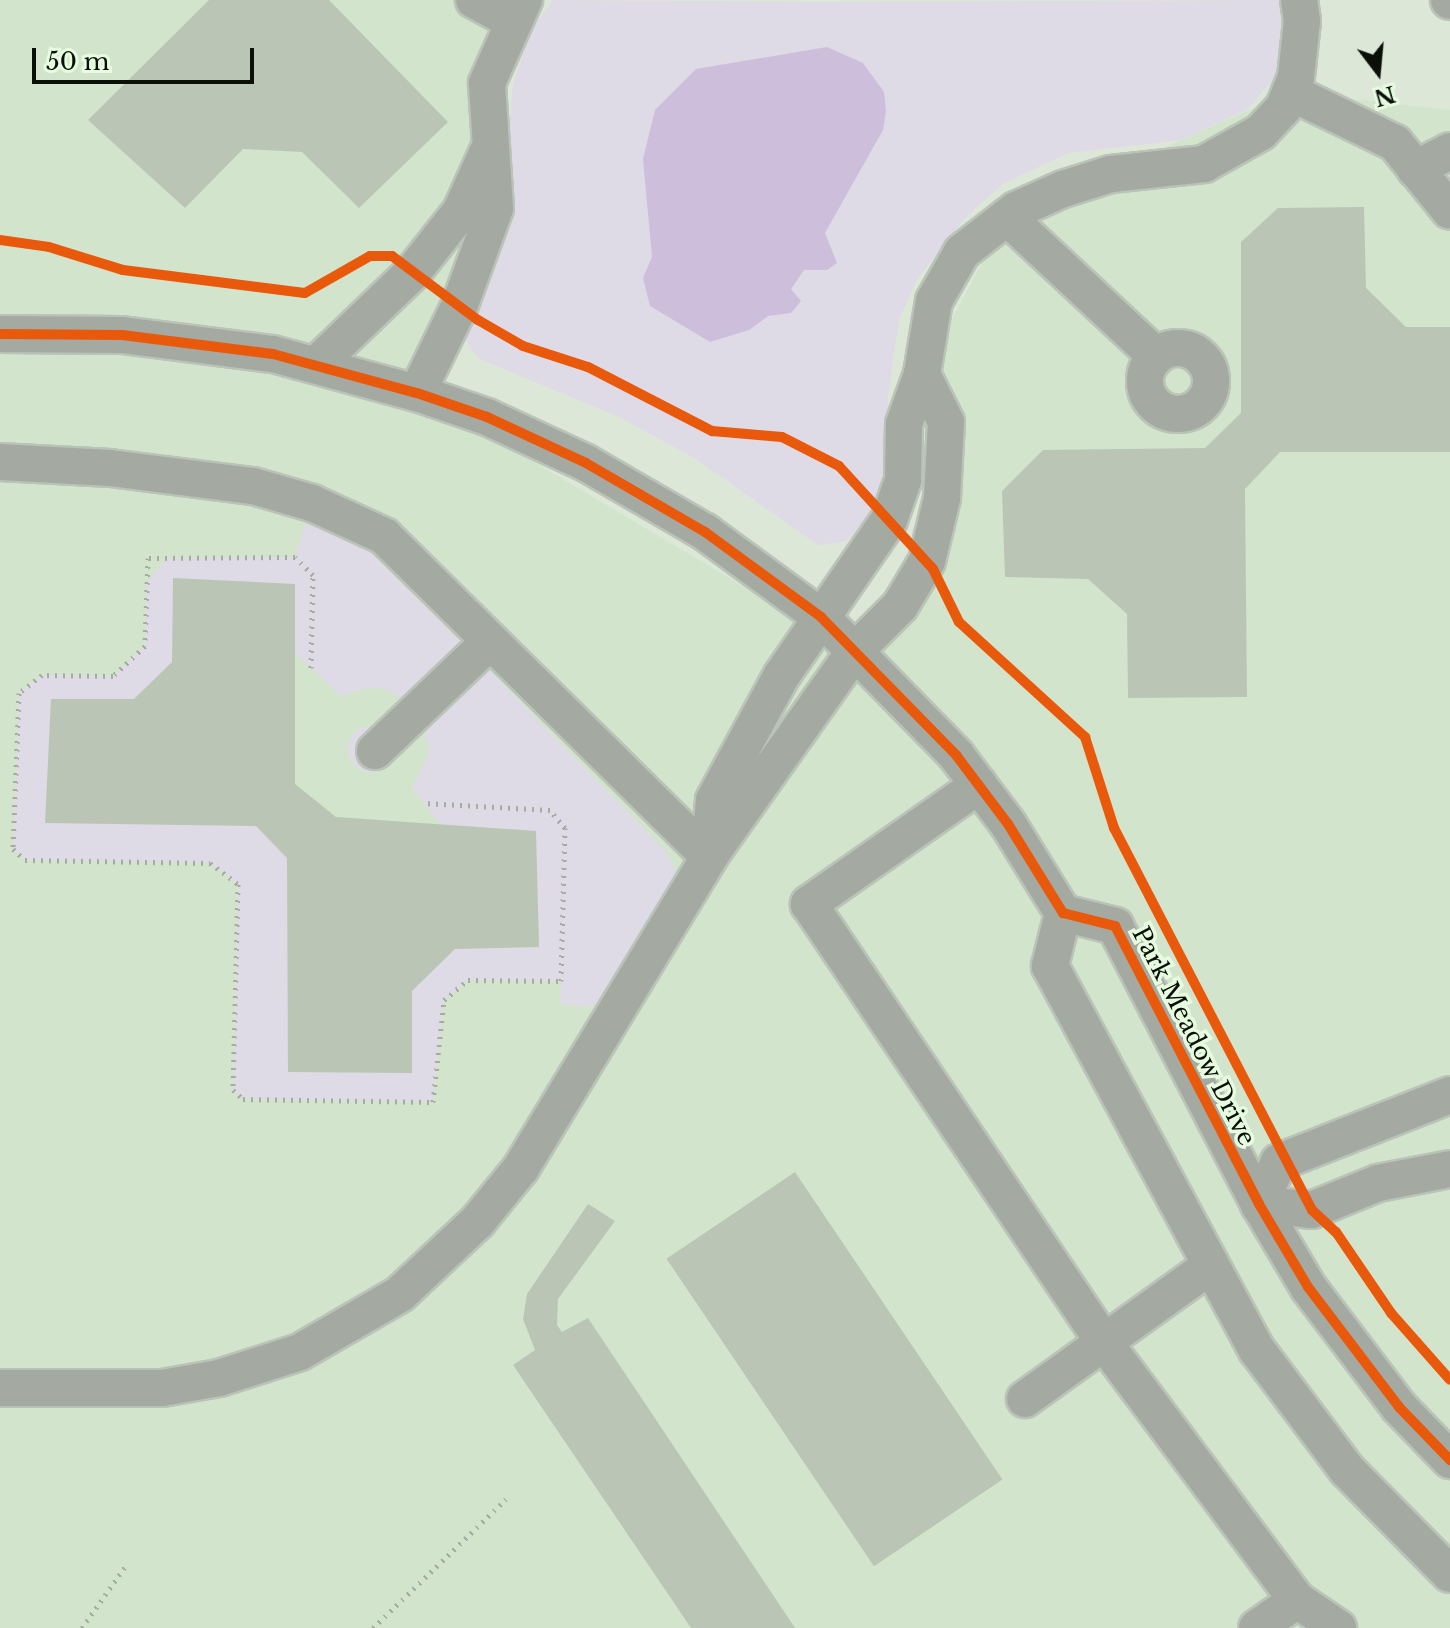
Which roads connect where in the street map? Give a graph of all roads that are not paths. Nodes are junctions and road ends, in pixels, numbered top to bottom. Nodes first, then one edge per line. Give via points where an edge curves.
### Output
1 (474, 0) edge
2 (1299, 0) edge
3 (519, 10) edge
4 (1290, 92) junction
5 (491, 146) junction
6 (1450, 151) edge
7 (1415, 169) junction
8 (1450, 211) edge
9 (1007, 217) junction
10 (0, 334) edge
11 (1156, 356) dead end
12 (316, 365) junction
13 (922, 374) junction
14 (417, 393) junction
15 (0, 462) edge
16 (821, 617) junction
17 (490, 641) junction
18 (854, 652) junction
19 (375, 751) dead end
20 (979, 785) junction
21 (709, 857) junction
22 (1063, 913) junction
23 (1450, 1095) edge
24 (1450, 1169) edge
25 (1259, 1204) junction
26 (1210, 1266) junction
27 (1103, 1341) junction
28 (0, 1388) edge
29 (1025, 1399) dead end
30 (1450, 1460) edge
31 (1450, 1574) edge
32 (1297, 1600) junction
33 (1257, 1628) edge
34 (1338, 1628) edge

1 - 3 street
2 - 4 street via 1302,21
3 - 5 street via 487,83
4 - 7 street via 1395,143
4 - 9 street via 1261,132 1204,164 1111,174 1063,189
5 - 12 street via 461,211 413,272
5 - 14 street via 495,208 459,307
6 - 7 street
7 - 8 street
9 - 11 street
9 - 13 street via 962,252 934,301
10 - 12 street via 122,335 273,354
12 - 14 street
13 - 16 street via 904,424 903,480 889,520
13 - 18 street via 946,422 939,511 927,561 900,606
14 - 16 street via 487,417 586,463 705,532
15 - 17 street via 194,477 312,503 384,536
16 - 18 street
16 - 21 street via 782,675 714,800
17 - 19 street
17 - 21 street
18 - 20 street
18 - 21 street
20 - 22 street
20 - 27 street via 809,904
21 - 28 street via 521,1168 455,1245 400,1294 300,1352 219,1378 162,1388
22 - 25 street, Park Meadow Drive via 1115,926
22 - 26 street via 1050,966
23 - 25 street via 1279,1162
24 - 25 street via 1378,1183 1312,1210
25 - 30 street, Park Meadow Drive via 1308,1287 1399,1407
26 - 27 street
26 - 31 street via 1257,1350 1300,1412 1347,1470
27 - 29 street
27 - 32 street
32 - 33 street
32 - 34 street

